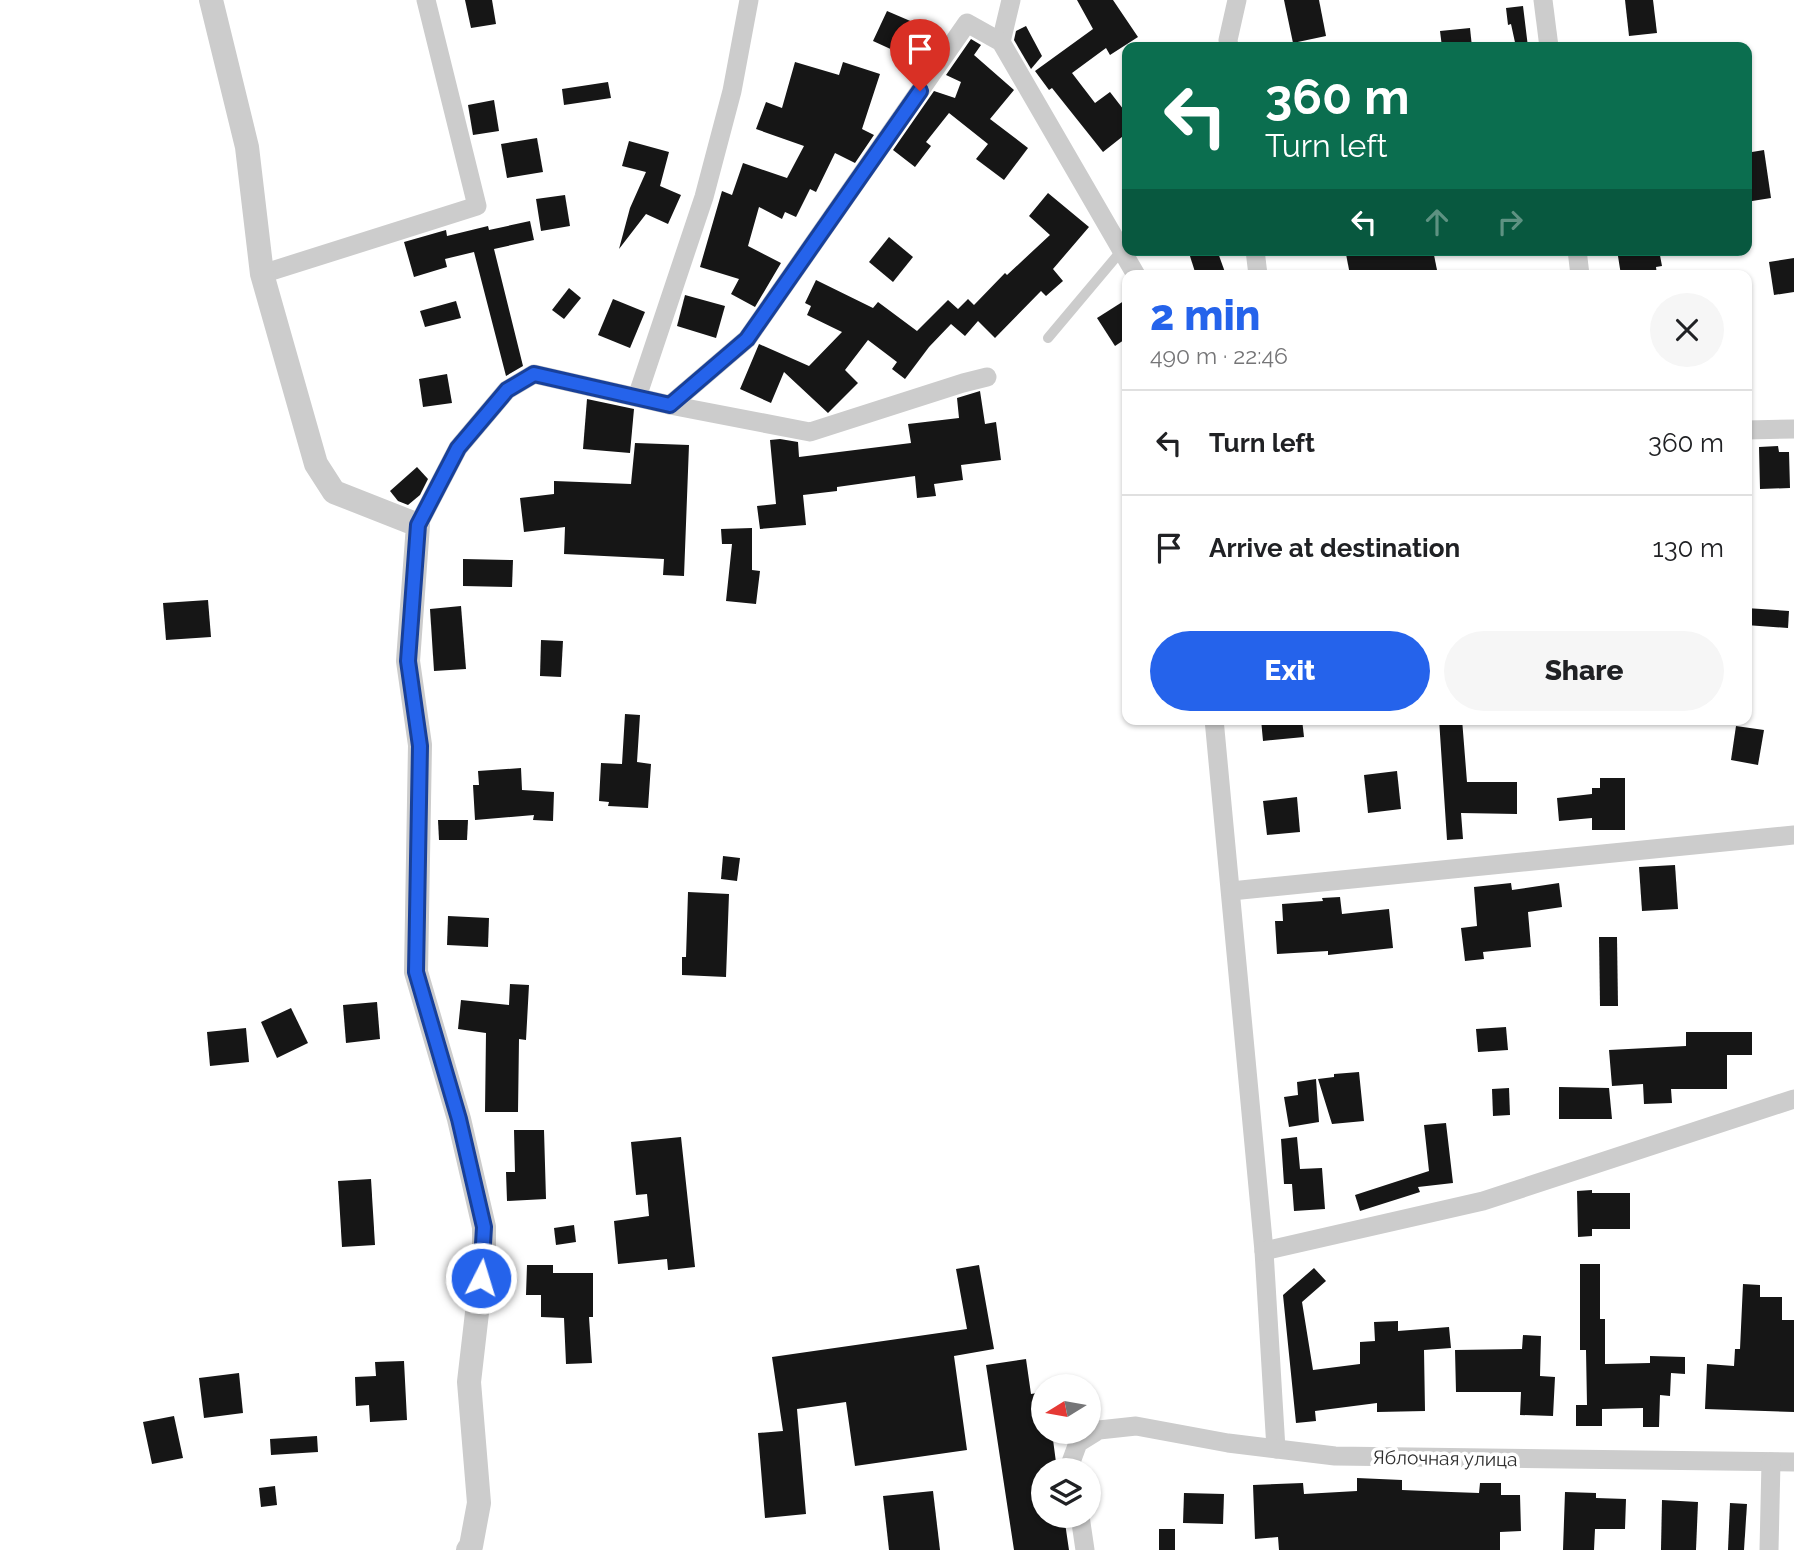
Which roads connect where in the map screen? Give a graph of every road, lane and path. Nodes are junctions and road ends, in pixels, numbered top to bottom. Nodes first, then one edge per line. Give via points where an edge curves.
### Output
1 (211, 0) edge
2 (426, 0) edge
3 (749, 0) edge
4 (1011, 0) edge
5 (1237, 0) edge
6 (1542, 0) edge
7 (1001, 42) junction
8 (1228, 42) edge
9 (1548, 42) edge
10 (1122, 250) joint
11 (262, 274) junction
12 (1048, 338) dead end
13 (988, 377) dead end
14 (637, 397) junction
15 (670, 405) junction
16 (1794, 429) edge
17 (1752, 430) edge
18 (418, 525) junction
19 (1215, 725) edge
20 (1794, 835) edge
21 (1231, 891) junction
22 (1794, 1099) edge
23 (1264, 1251) junction
24 (1276, 1449) junction
25 (1073, 1458) edge
26 (1771, 1462) junction
27 (1794, 1462) edge
28 (1082, 1528) edge
29 (468, 1550) edge
30 (1085, 1550) edge
31 (1769, 1550) edge

1 - 11 street via 247,147
2 - 11 street via 477,206
3 - 14 street via 732,91 704,197
4 - 7 street
5 - 8 street
6 - 9 street
7 - 10 street
7 - 15 street via 967,23 747,339
10 - 12 lane
11 - 18 street via 316,464 334,492
13 - 15 street via 810,432
14 - 15 street
14 - 18 street via 534,374 507,390 458,448
16 - 17 street
18 - 29 street via 408,661 420,746 416,972 459,1119 484,1227 469,1382 479,1503
19 - 21 street
20 - 21 street
21 - 23 street
22 - 23 street via 1483,1201
23 - 24 street
24 - 25 street, Яблочная улица via 1136,1426 1098,1430 1078,1443
24 - 26 street, Яблочная улица via 1335,1456
26 - 27 street, Яблочная улица
26 - 31 street
28 - 30 street

